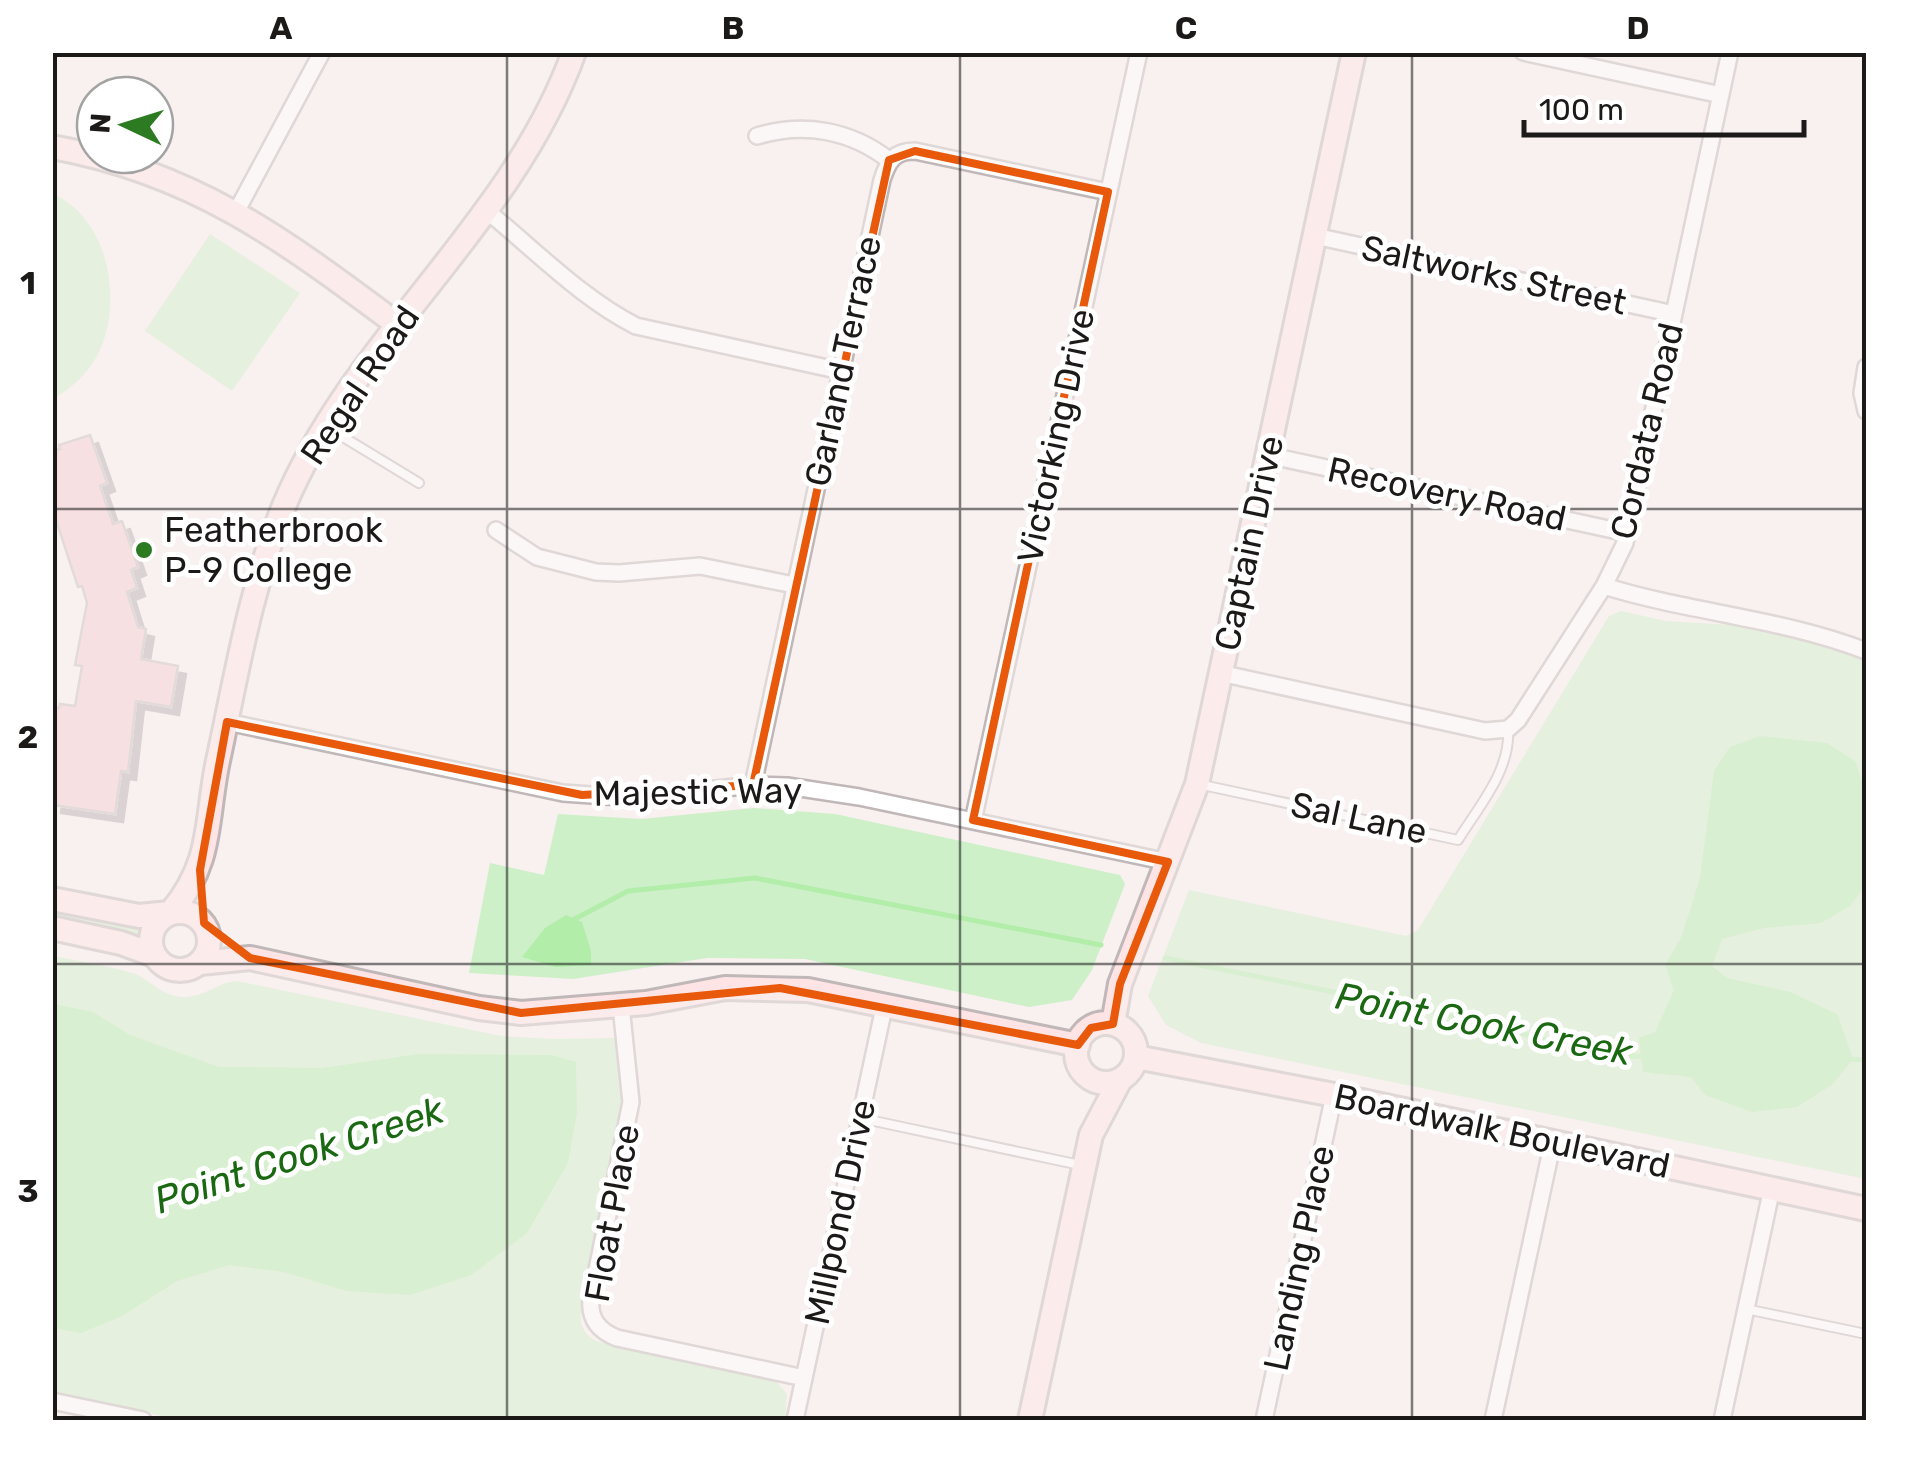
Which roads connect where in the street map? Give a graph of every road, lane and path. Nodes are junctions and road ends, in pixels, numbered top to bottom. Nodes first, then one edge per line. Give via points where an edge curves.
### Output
1 (322, 52) edge
2 (574, 52) edge
3 (1138, 52) edge
4 (1354, 52) edge
5 (1523, 52) edge
6 (1730, 52) edge
7 (1721, 95) junction
8 (757, 136) dead end
9 (52, 147) edge
10 (889, 160) junction
11 (1108, 192) junction
12 (236, 212) junction
13 (487, 212) junction
14 (1314, 236) junction
15 (1674, 314) junction
16 (398, 325) junction
17 (1866, 367) edge
18 (841, 371) junction
19 (1866, 411) edge
20 (326, 426) junction
21 (1268, 455) junction
22 (420, 483) dead end
23 (496, 530) dead end
24 (1627, 533) junction
25 (794, 585) junction
26 (1604, 586) junction
27 (1866, 651) edge
28 (1220, 674) junction
29 (227, 722) junction
30 (1508, 729) junction
31 (1196, 784) junction
32 (753, 785) junction
33 (974, 820) junction
34 (1168, 862) junction
35 (200, 870) junction
36 (52, 899) edge
37 (170, 913) junction
38 (205, 924) junction
39 (52, 928) edge
40 (154, 955) junction
41 (250, 958) junction
42 (200, 963) junction
43 (885, 1003) junction
44 (620, 1006) junction
45 (1112, 1024) junction
46 (1078, 1045) junction
47 (1136, 1057) junction
48 (1088, 1076) junction
49 (1120, 1080) junction
50 (1334, 1095) junction
51 (860, 1118) junction
52 (1092, 1134) junction
53 (1553, 1141) junction
54 (1085, 1166) junction
55 (1772, 1188) junction
56 (1866, 1209) edge
57 (1746, 1309) junction
58 (1866, 1334) edge
59 (804, 1378) junction
60 (52, 1402) edge
61 (143, 1420) edge
62 (795, 1420) edge
63 (1030, 1420) edge
64 (1264, 1420) edge
65 (1493, 1420) edge
66 (1722, 1420) edge

1 - 12 street
2 - 13 street, Regal Road via 540,128
3 - 11 street, Victorking Drive
4 - 14 street, Captain Drive
5 - 7 street
6 - 7 street, Cordata Road
7 - 15 street, Cordata Road
8 - 10 street via 808,128 861,140
9 - 12 street via 146,172
10 - 11 street via 915,151
10 - 18 street, Garland Terrace
11 - 33 street, Victorking Drive
12 - 16 street
13 - 16 street, Regal Road
13 - 18 street via 636,326
14 - 15 street, Saltworks Street
14 - 21 street, Captain Drive
15 - 24 street, Cordata Road
16 - 20 street, Regal Road
17 - 19 street
18 - 25 street, Garland Terrace
20 - 22 lane
20 - 29 street, Regal Road via 262,565
21 - 24 street, Recovery Road
21 - 28 street, Captain Drive
23 - 25 street via 538,557 596,572 700,566
24 - 26 street, Cordata Road
25 - 32 street, Garland Terrace
26 - 27 street via 1654,602 1809,630
26 - 30 street, Cordata Road
28 - 30 street via 1485,730
28 - 31 street, Captain Drive
29 - 32 street, Majestic Way via 582,795 634,798
29 - 35 street, Regal Road
30 - 31 lane, Sal Lane via 1502,768 1458,840
31 - 34 street, Captain Drive
32 - 33 street, Majestic Way via 824,790
33 - 34 street, Majestic Way
34 - 45 street, Captain Drive via 1120,984
35 - 37 street, Regal Road
35 - 38 street, Regal Road
36 - 37 street via 139,916
37 - 38 street via 190,912
37 - 40 street via 151,936
38 - 41 street
38 - 42 street via 210,946
39 - 40 street
40 - 42 street via 175,970
41 - 42 street
41 - 44 street via 479,1008 521,1013
43 - 44 street via 752,987
43 - 46 street
43 - 51 street, Millpond Drive
44 - 59 street, Float Place via 631,1102 592,1317 617,1338
45 - 46 street via 1091,1028
45 - 47 street via 1133,1040
46 - 48 street via 1078,1062
47 - 49 street
47 - 50 street, Boardwalk Boulevard
48 - 49 street via 1103,1083
48 - 52 street
49 - 52 street
50 - 53 street, Boardwalk Boulevard
50 - 64 street, Landing Place
51 - 54 lane
51 - 59 street, Millpond Drive
52 - 54 street
53 - 55 street, Boardwalk Boulevard
53 - 65 street
54 - 63 street
55 - 56 street, Boardwalk Boulevard
55 - 57 street
57 - 58 lane
57 - 66 street
59 - 62 street, Millpond Drive
60 - 61 street

